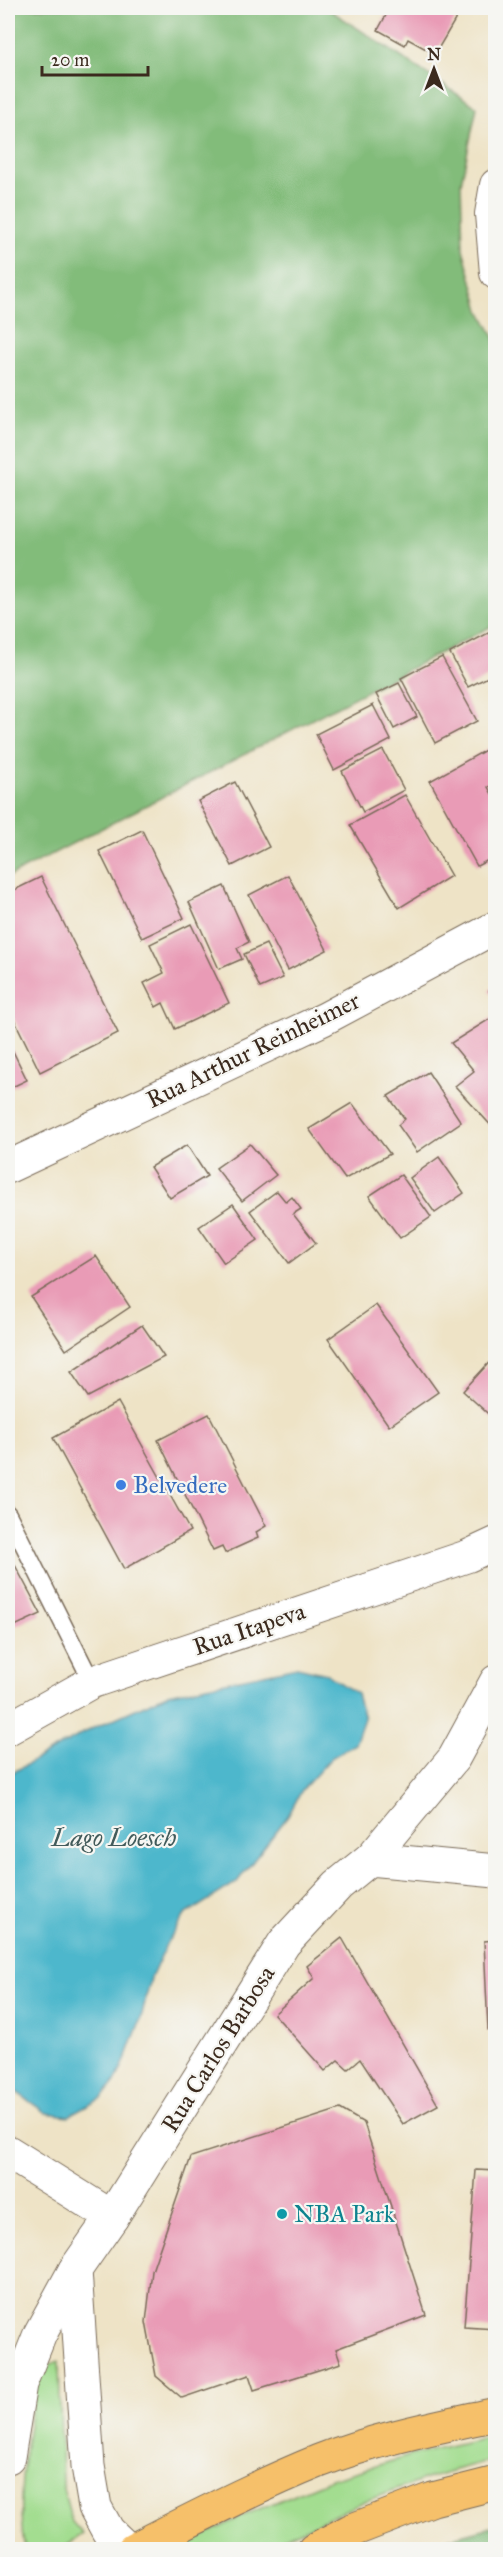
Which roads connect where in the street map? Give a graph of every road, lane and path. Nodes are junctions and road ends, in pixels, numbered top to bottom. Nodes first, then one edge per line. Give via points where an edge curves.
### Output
1 (495, 185) edge
2 (495, 273) edge
3 (495, 927) edge
4 (8, 1167) edge
5 (8, 1514) edge
6 (495, 1543) edge
7 (495, 1681) edge
8 (92, 1682) junction
9 (8, 1728) edge
10 (370, 1859) junction
11 (495, 1871) edge
12 (8, 2152) edge
13 (112, 2217) junction
14 (75, 2270) junction
15 (495, 2414) edge
16 (8, 2457) edge
17 (495, 2483) edge
18 (128, 2550) edge
19 (134, 2550) edge
20 (314, 2550) edge

1 - 2 street via 491,214
3 - 4 street, Rua Arthur Reinheimer via 324,1018
5 - 8 lane
6 - 8 street, Rua Itapeva via 468,1556
7 - 10 street, Rua Carlos Barbosa via 454,1758
8 - 9 street, Rua Itapeva
10 - 11 street
10 - 13 street, Rua Carlos Barbosa via 338,1885 284,1943
12 - 13 street
13 - 14 street, Rua Carlos Barbosa
14 - 16 street, Rua Carlos Barbosa via 40,2334 20,2384
14 - 18 street via 94,2507 108,2531
15 - 19 main road via 321,2460 224,2502
17 - 20 main road via 433,2499 350,2531

